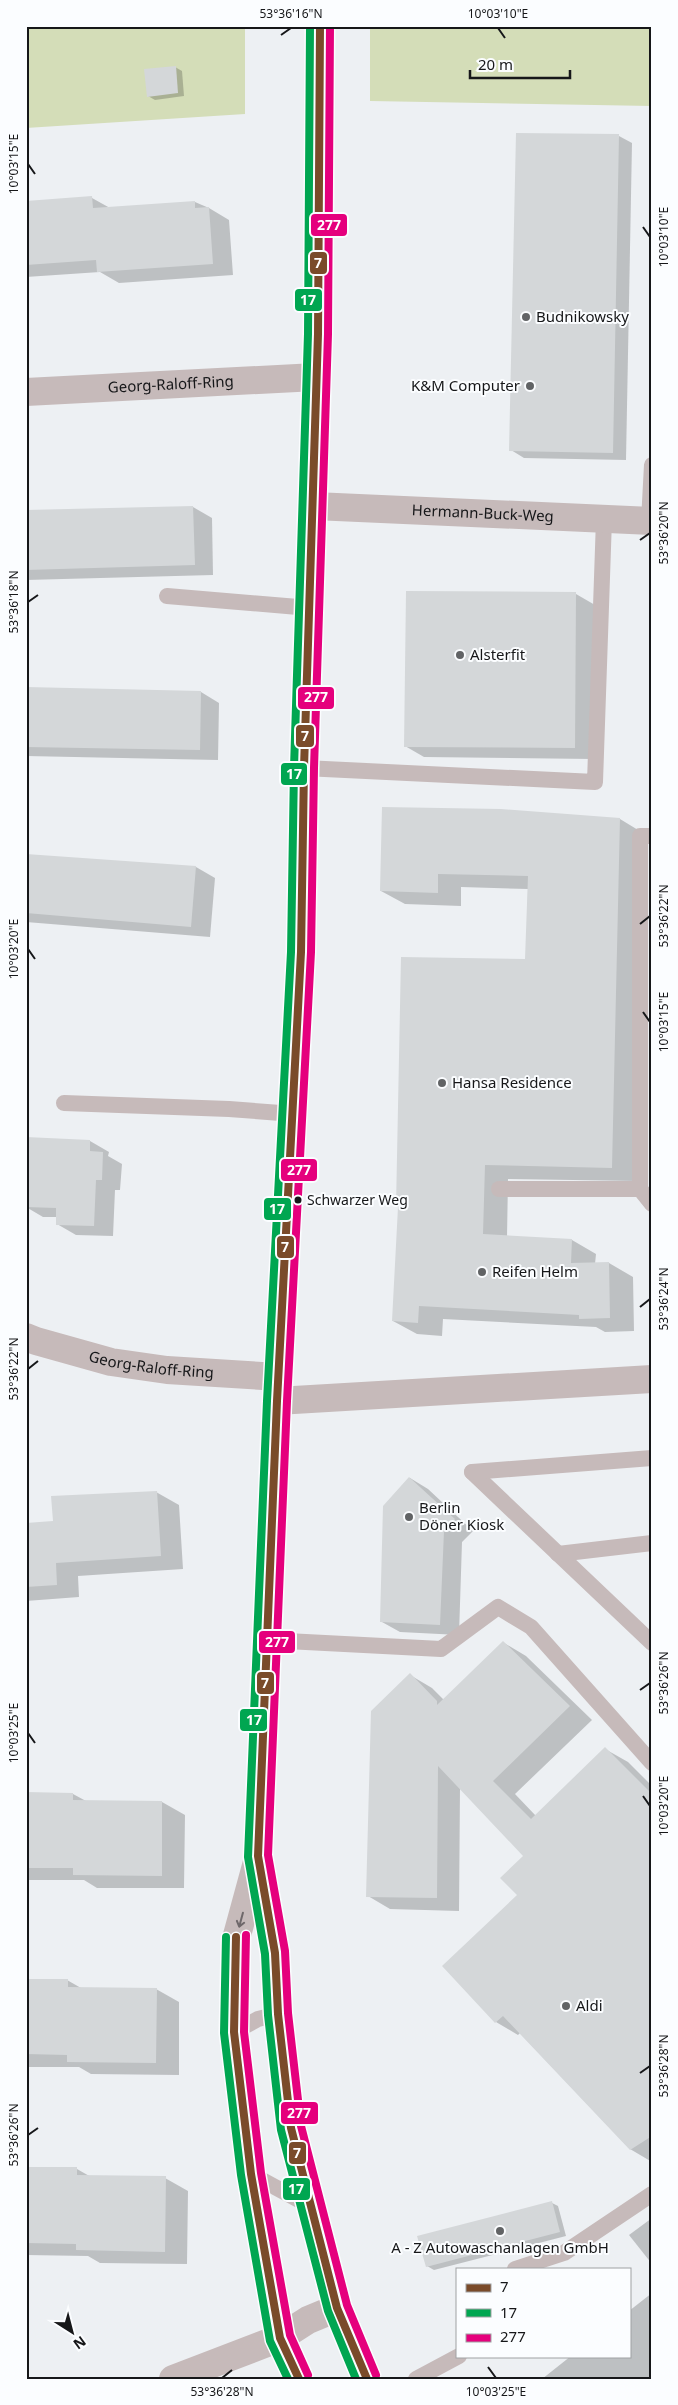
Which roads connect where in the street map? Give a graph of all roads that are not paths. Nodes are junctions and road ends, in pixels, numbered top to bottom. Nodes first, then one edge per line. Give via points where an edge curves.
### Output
1 (320, 26) edge
2 (316, 377) junction
3 (26, 392) edge
4 (652, 465) edge
5 (314, 506) junction
6 (604, 519) junction
7 (650, 521) edge
8 (167, 596) dead end
9 (310, 608) junction
10 (304, 768) junction
11 (652, 836) edge
12 (645, 1088) edge
13 (64, 1103) dead end
14 (294, 1114) junction
15 (499, 1188) dead end
16 (640, 1189) junction
17 (652, 1204) edge
18 (26, 1337) edge
19 (652, 1379) edge
20 (278, 1389) junction
21 (652, 1458) edge
22 (652, 1543) edge
23 (558, 1554) junction
24 (267, 1640) junction
25 (652, 1643) edge
26 (652, 1763) edge
27 (258, 1856) junction
28 (278, 2014) junction
29 (234, 2032) junction
30 (251, 2174) junction
31 (652, 2194) edge
32 (310, 2206) junction
33 (518, 2268) edge
34 (337, 2308) junction
35 (280, 2338) junction
36 (456, 2358) edge
37 (173, 2379) edge
38 (299, 2379) edge
39 (367, 2379) edge
40 (416, 2379) edge

1 - 2 street
2 - 3 street, Georg-Raloff-Ring
2 - 5 street
4 - 7 lane
5 - 6 street, Hermann-Buck-Weg
5 - 9 street
6 - 7 street, Hermann-Buck-Weg
6 - 10 lane via 595,782
8 - 9 lane
9 - 10 street
10 - 14 street
11 - 12 lane via 640,836
12 - 16 lane
13 - 14 lane
14 - 20 street
15 - 16 lane
16 - 17 lane
18 - 20 street, Georg-Raloff-Ring via 111,1362
19 - 20 street
20 - 24 street
21 - 23 lane via 472,1472
22 - 23 lane
23 - 25 lane
24 - 26 lane via 441,1649 498,1607 531,1627
24 - 27 street
27 - 28 street via 275,1952
27 -> 29 street via 236,1939
28 - 29 lane via 258,2018
28 - 32 street via 291,2128
29 - 30 street
30 - 32 lane
30 - 35 street
31 - 33 lane via 564,2253
32 - 34 street
34 - 35 street via 308,2320
34 - 39 street
35 - 37 street
35 - 38 street
36 - 40 lane

